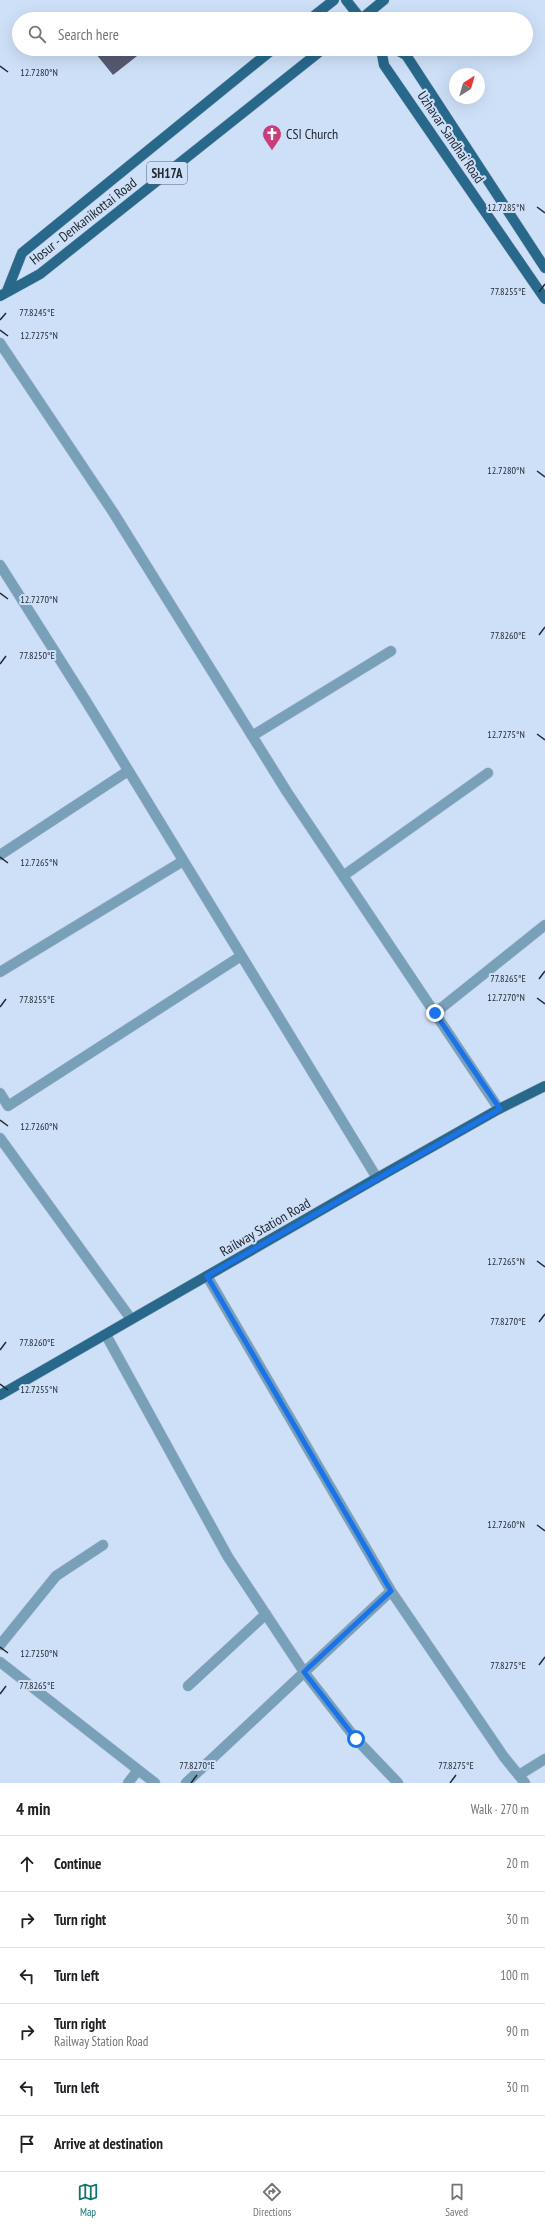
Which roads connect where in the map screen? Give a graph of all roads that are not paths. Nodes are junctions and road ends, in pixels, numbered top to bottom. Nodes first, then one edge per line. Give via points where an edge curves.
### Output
1 (334, 0) edge
2 (346, 0) edge
3 (384, 0) edge
4 (319, 12) edge
5 (355, 12) edge
6 (369, 12) edge
7 (265, 56) edge
8 (314, 56) edge
9 (382, 56) edge
10 (407, 56) edge
11 (545, 268) edge
12 (4, 293) edge
13 (545, 299) edge
14 (0, 343) edge
15 (0, 565) edge
16 (391, 651) dead end
17 (252, 736) junction
18 (128, 771) junction
19 (488, 773) dead end
20 (0, 855) edge
21 (183, 861) junction
22 (343, 876) junction
23 (545, 925) edge
24 (241, 956) junction
25 (0, 972) edge
26 (435, 1013) junction
27 (545, 1086) edge
28 (0, 1093) edge
29 (4, 1108) edge
30 (500, 1109) junction
31 (0, 1138) edge
32 (377, 1178) junction
33 (207, 1276) junction
34 (132, 1320) junction
35 (106, 1335) junction
36 (0, 1395) edge
37 (102, 1545) dead end
38 (391, 1591) junction
39 (266, 1614) junction
40 (0, 1645) edge
41 (0, 1662) edge
42 (304, 1672) junction
43 (188, 1686) dead end
44 (545, 1759) edge
45 (138, 1770) junction
46 (522, 1779) edge
47 (128, 1783) edge
48 (155, 1783) edge
49 (186, 1783) edge
50 (398, 1783) edge

1 - 4 main road
2 - 5 main road
3 - 6 main road
7 - 12 main road, Hosur - Denkanikottai Road / SH17A via 22,253
8 - 12 main road, Hosur - Denkanikottai Road / SH17A via 40,274
9 - 13 main road, Uzhavar Sandhai Road via 384,65
10 - 11 main road
14 - 17 street via 113,512
15 - 18 street
16 - 17 street
17 - 22 street
18 - 20 street
18 - 21 street
19 - 22 street
21 - 24 street
21 - 25 street
22 - 26 street
23 - 26 street
24 - 29 street
24 - 32 street
26 - 30 street
27 - 30 main road, Railway Station Road
28 - 29 street
30 - 32 main road, Railway Station Road
31 - 34 street
32 - 33 main road, Railway Station Road
33 - 34 main road, Railway Station Road
33 - 38 street
34 - 35 main road, Railway Station Road
35 - 36 main road, Railway Station Road
35 - 39 street via 228,1557
37 - 40 street via 56,1576
38 - 42 street
38 - 46 street via 504,1757
39 - 42 street
39 - 43 street
41 - 45 street
42 - 49 street
42 - 50 street via 356,1739
44 - 46 street
45 - 47 street
45 - 48 street

